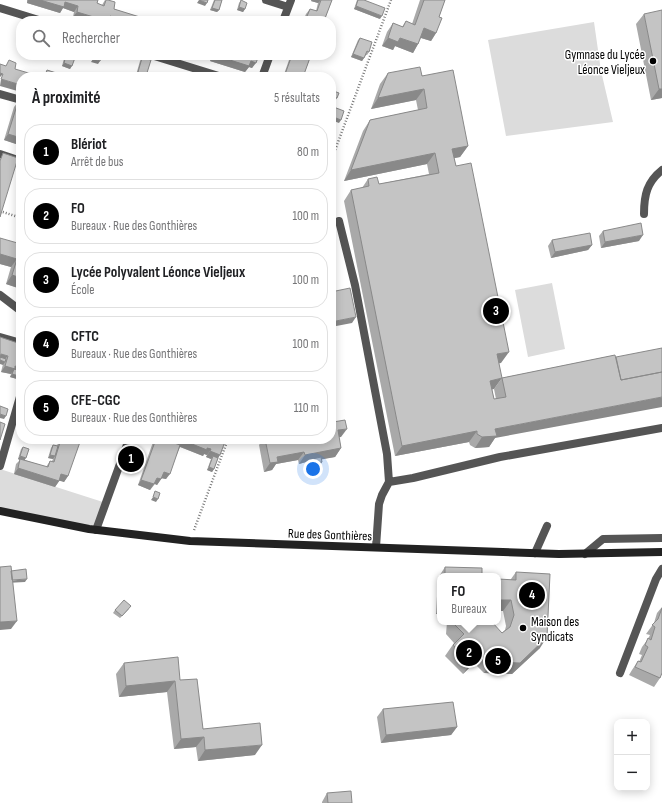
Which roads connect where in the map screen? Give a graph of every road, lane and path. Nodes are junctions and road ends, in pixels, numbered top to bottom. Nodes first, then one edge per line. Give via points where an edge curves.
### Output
1 (266, 0) edge
2 (391, 0) edge
3 (289, 4) edge
4 (0, 8) edge
5 (26, 16) edge
6 (285, 16) edge
7 (167, 60) edge
8 (268, 60) edge
9 (206, 72) edge
10 (264, 72) edge
11 (1, 97) edge
12 (16, 99) edge
13 (336, 148) edge
14 (0, 154) edge
15 (16, 159) edge
16 (662, 170) edge
17 (0, 211) edge
18 (644, 214) dead end
19 (16, 216) edge
20 (340, 220) dead end
21 (0, 295) edge
22 (16, 307) edge
23 (0, 336) edge
24 (16, 341) edge
25 (16, 410) edge
26 (662, 428) edge
27 (127, 444) edge
28 (226, 444) edge
29 (0, 466) edge
30 (389, 482) junction
31 (0, 511) edge
32 (547, 526) dead end
33 (96, 530) junction
34 (662, 538) edge
35 (190, 541) junction
36 (376, 547) junction
37 (662, 552) edge
38 (535, 553) junction
39 (585, 554) junction
40 (662, 569) edge
41 (620, 673) dead end

1 - 3 street
2 - 13 path
3 - 6 street
4 - 5 street
7 - 9 street
8 - 10 street
11 - 12 street
14 - 15 street
16 - 18 street via 650,183 644,200
17 - 19 path
20 - 30 street via 387,454
21 - 22 street
23 - 24 street
25 - 29 street
26 - 30 street via 500,457
27 - 33 street
28 - 35 path
30 - 36 street via 379,504
31 - 33 street, Rue des Gonthières
32 - 38 street
33 - 35 street, Rue des Gonthières
34 - 39 street via 602,539
35 - 36 street, Rue des Gonthières
36 - 38 street, Rue des Gonthières
37 - 39 street, Rue des Gonthières
38 - 39 street, Rue des Gonthières
40 - 41 street

